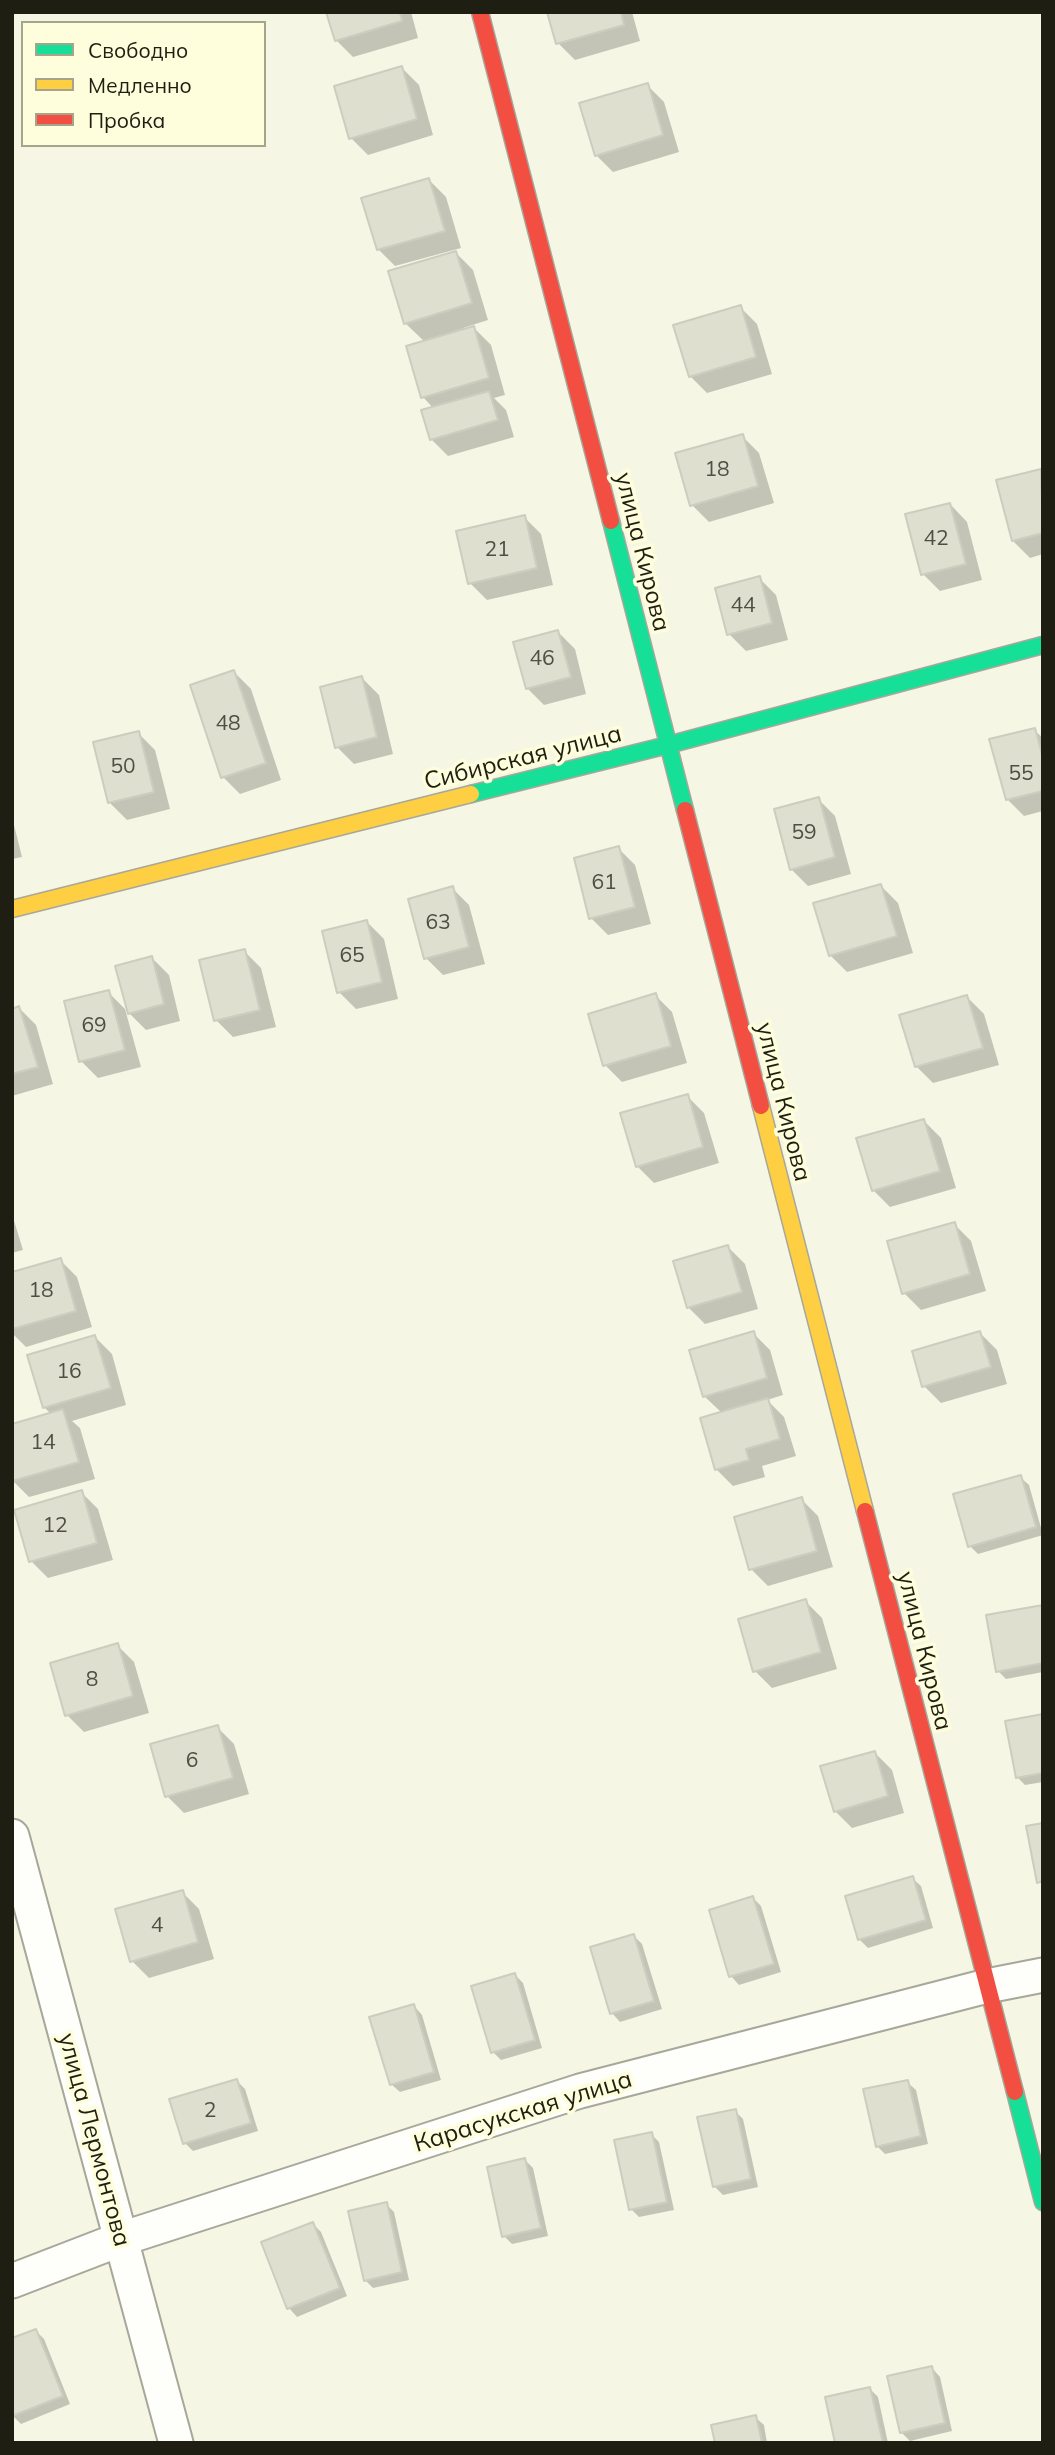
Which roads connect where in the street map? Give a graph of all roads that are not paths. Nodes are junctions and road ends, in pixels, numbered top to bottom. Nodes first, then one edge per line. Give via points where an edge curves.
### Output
1 (480, 12) edge
2 (1043, 645) edge
3 (668, 745) junction
4 (12, 909) edge
5 (12, 1836) edge
6 (1043, 1975) edge
7 (987, 1986) junction
8 (1043, 2202) edge
9 (121, 2239) junction
10 (12, 2281) edge
11 (176, 2443) edge

1 - 3 street, улица Кирова
2 - 3 street, Сибирская улица
3 - 4 street, Сибирская улица
3 - 7 street, улица Кирова
5 - 9 street, улица Лермонтова
6 - 7 street, Карасукская улица
7 - 8 street, улица Кирова
7 - 9 street, Карасукская улица via 580,2091
9 - 10 street, Карасукская улица
9 - 11 street, улица Лермонтова

